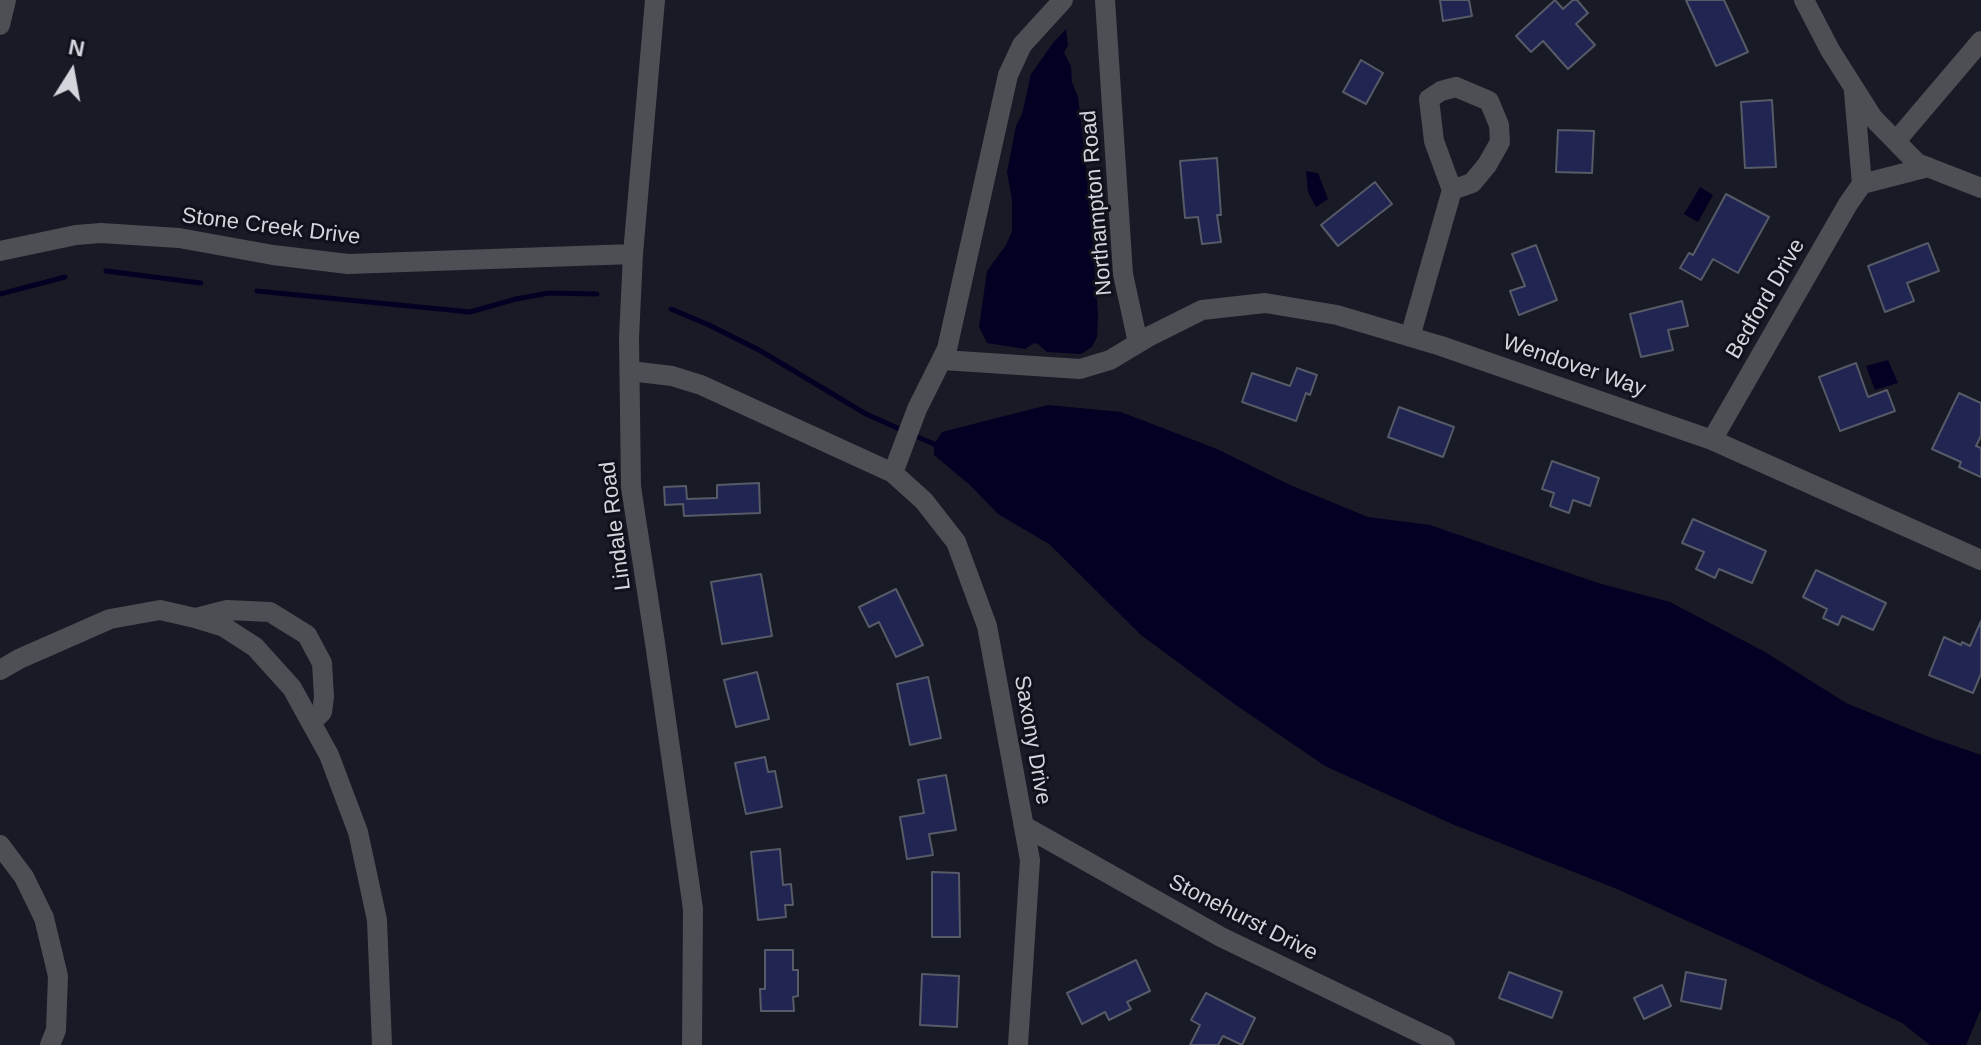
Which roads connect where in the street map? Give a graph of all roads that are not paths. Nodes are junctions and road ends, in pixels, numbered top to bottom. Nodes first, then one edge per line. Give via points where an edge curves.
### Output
1 (6, 0) edge
2 (655, 0) edge
3 (1063, 0) edge
4 (1105, 0) edge
5 (1804, 0) edge
6 (0, 25) edge
7 (1981, 41) edge
8 (1853, 86) junction
9 (1896, 141) junction
10 (1928, 167) junction
11 (1862, 184) junction
12 (1981, 188) edge
13 (1452, 190) junction
14 (0, 251) edge
15 (633, 254) junction
16 (1410, 337) junction
17 (1138, 343) junction
18 (943, 360) junction
19 (630, 371) junction
20 (1712, 440) junction
21 (897, 463) junction
22 (1981, 560) edge
23 (195, 618) junction
24 (0, 670) edge
25 (311, 723) junction
26 (1024, 826) junction
27 (0, 845) edge
28 (50, 1045) edge
29 (382, 1045) edge
30 (692, 1045) edge
31 (1018, 1045) edge
32 (1445, 1045) edge

1 - 6 street
2 - 15 street, Lindale Road
3 - 18 street via 1022,45 1008,75
4 - 17 street, Northampton Road via 1123,274
5 - 8 street
7 - 9 street
8 - 9 street
8 - 11 street
9 - 10 street
10 - 11 street
10 - 12 street
11 - 20 street, Bedford Drive
13 - 13 street via 1434,141 1429,99 1456,87 1489,101 1500,142 1472,183
13 - 16 street
14 - 15 street, Stone Creek Drive via 101,233 179,238 348,264
15 - 19 street, Lindale Road
16 - 17 street, Wendover Way via 1337,315 1265,303 1202,310
16 - 20 street, Wendover Way
17 - 18 street via 1110,360 1080,369
18 - 21 street
19 - 21 street via 701,385
19 - 30 street, Lindale Road via 631,487 693,909
20 - 22 street, Wendover Way
21 - 26 street, Saxony Drive via 956,542 987,626
23 - 24 street via 160,610 110,619
23 - 25 street via 224,627 255,647 292,688
23 - 25 street via 227,610 270,612 307,635 322,663 324,697 322,712
25 - 29 street via 358,832 377,920
26 - 31 street, Saxony Drive via 1030,860
26 - 32 street, Stonehurst Drive via 1221,937
27 - 28 street via 24,877 44,918 58,976 56,1030

